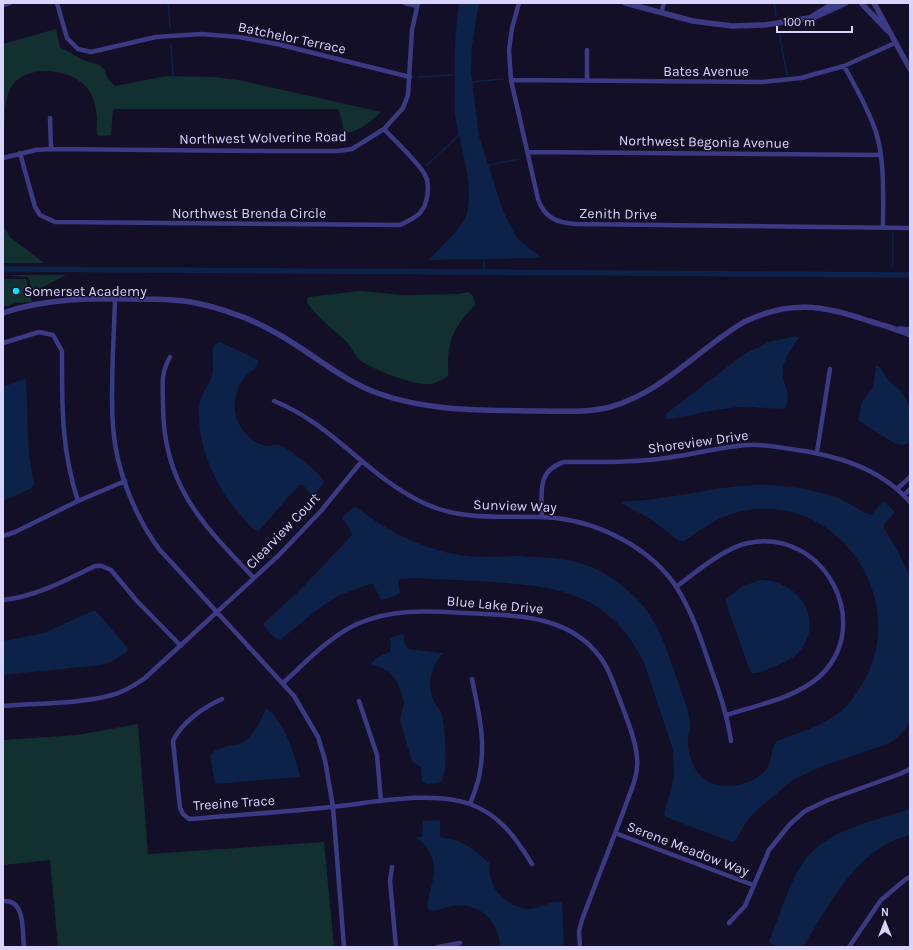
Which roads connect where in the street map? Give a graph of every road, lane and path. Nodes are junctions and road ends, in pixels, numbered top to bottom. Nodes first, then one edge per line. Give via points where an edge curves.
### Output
1 (10, 3) edge
2 (57, 3) edge
3 (405, 3) edge
4 (519, 3) edge
5 (625, 3) edge
6 (664, 3) edge
7 (834, 3) edge
8 (846, 3) edge
9 (871, 3) edge
10 (874, 3) edge
11 (860, 4) edge
12 (3, 5) edge
13 (417, 5) edge
14 (661, 13) junction
15 (811, 17) junction
16 (888, 31) junction
17 (895, 43) junction
18 (587, 50) dead end
19 (844, 66) junction
20 (910, 70) edge
21 (410, 77) junction
22 (511, 80) junction
23 (587, 80) junction
24 (50, 118) dead end
25 (384, 129) junction
26 (51, 149) junction
27 (528, 152) junction
28 (20, 153) junction
29 (880, 155) junction
30 (3, 158) edge
31 (883, 227) junction
32 (910, 228) edge
33 (114, 298) junction
34 (3, 313) edge
35 (890, 328) junction
36 (910, 330) edge
37 (910, 335) edge
38 (3, 343) edge
39 (170, 357) dead end
40 (830, 369) dead end
41 (274, 401) dead end
42 (817, 452) junction
43 (361, 462) junction
44 (910, 477) edge
45 (125, 481) junction
46 (897, 489) junction
47 (910, 489) edge
48 (904, 495) junction
49 (78, 501) junction
50 (910, 502) edge
51 (542, 517) junction
52 (3, 536) edge
53 (254, 578) junction
54 (676, 587) junction
55 (3, 600) edge
56 (217, 612) junction
57 (181, 646) junction
58 (472, 678) dead end
59 (283, 683) junction
60 (222, 699) dead end
61 (359, 701) dead end
62 (3, 706) edge
63 (727, 715) junction
64 (732, 740) dead end
65 (910, 769) edge
66 (381, 802) junction
67 (470, 804) junction
68 (333, 807) junction
69 (615, 833) junction
70 (532, 864) dead end
71 (392, 867) dead end
72 (910, 878) edge
73 (752, 885) junction
74 (3, 901) edge
75 (729, 922) dead end
76 (460, 943) dead end
77 (24, 947) edge
78 (344, 947) edge
79 (396, 947) edge
80 (438, 947) edge
81 (580, 947) edge
82 (849, 947) edge

1 - 12 street
2 - 21 street, Batchelor Terrace via 67,38 72,45 84,51 90,52 156,37 201,34 239,37
3 - 13 street
4 - 22 street, Zenith Drive via 512,28
5 - 14 street
6 - 14 street
7 - 15 street
8 - 15 street via 824,14
9 - 11 street
10 - 16 street
11 - 16 street
13 - 21 street, Northwest Wolverine Road via 412,30
14 - 15 street via 692,21 732,26 765,25
16 - 17 street
17 - 19 street, Bates Avenue
17 - 20 street
18 - 23 street
19 - 23 street, Bates Avenue via 801,78 762,82
19 - 29 street via 868,110
21 - 25 street, Northwest Wolverine Road via 408,95 403,108
22 - 23 street, Bates Avenue
22 - 27 street, Zenith Drive
24 - 26 street
25 - 26 street, Northwest Wolverine Road via 352,149 338,151
25 - 28 street, Northwest Brenda Circle via 424,174 428,187 426,202 419,214 400,225 55,222 40,215 35,207
26 - 28 street, Northwest Wolverine Road
27 - 29 street, Northwest Begonia Avenue
27 - 31 street, Zenith Drive via 540,205 550,217 560,223
28 - 30 street, Northwest Wolverine Road
29 - 31 street
31 - 32 street, Zenith Drive
33 - 34 street via 46,302
33 - 35 street via 196,303 223,311 277,334 349,381 414,404 454,410 583,411 608,408 657,385 744,322 759,315 792,307 811,306 828,309
33 - 45 street via 113,428
35 - 36 street
35 - 37 street
38 - 49 street via 39,332 53,335 58,343 62,352 64,440 69,473
39 - 53 street via 163,370 163,417 165,437 177,480 194,511 212,534
40 - 42 street
41 - 43 street, Sunview Way via 290,407 315,423
42 - 46 street, Shoreview Drive via 870,470
42 - 51 street, Shoreview Drive via 750,445 635,461 564,462 554,465 546,473 542,485
43 - 51 street, Sunview Way via 406,494 447,512 472,516
43 - 53 street, Clearview Court via 321,511
44 - 46 street
45 - 49 street
45 - 56 street via 147,534
46 - 48 street, Shoreview Drive
47 - 48 street
48 - 50 street, Shoreview Drive
49 - 52 street
51 - 54 street, Sunview Way via 563,519 610,534 652,560
53 - 56 street, Clearview Court
54 - 63 street, Sunview Way via 700,636
54 - 63 street via 732,548 749,542 771,542 796,547 817,562 832,579 840,600 843,624 840,645 831,664 819,677 802,689
55 - 57 street via 17,599 95,566 102,566 111,570
56 - 57 street, Clearview Court
56 - 59 street
57 - 62 street, Clearview Court via 145,678 113,695
58 - 67 street via 479,712 482,754 480,772
59 - 68 street via 318,737 325,760
59 - 69 street, Blue Lake Drive via 316,652 343,632 358,624 392,613 410,610 440,611 532,617 553,622 569,630 600,657 611,676 636,748 636,771
60 - 68 street, Treeine Trace via 205,707 177,733 173,741 180,808 183,814 189,819
61 - 66 street via 377,755
63 - 64 street, Sunview Way
65 - 73 street via 805,811 790,824 769,850
66 - 67 street via 432,798
66 - 68 street
67 - 70 street via 488,813 515,837
68 - 78 street
69 - 73 street, Serene Meadow Way
69 - 81 street, Blue Lake Drive via 582,920 579,931
71 - 79 street via 390,881
72 - 82 street via 881,900
73 - 75 street via 745,906
74 - 77 street via 15,903 21,910
76 - 80 street

